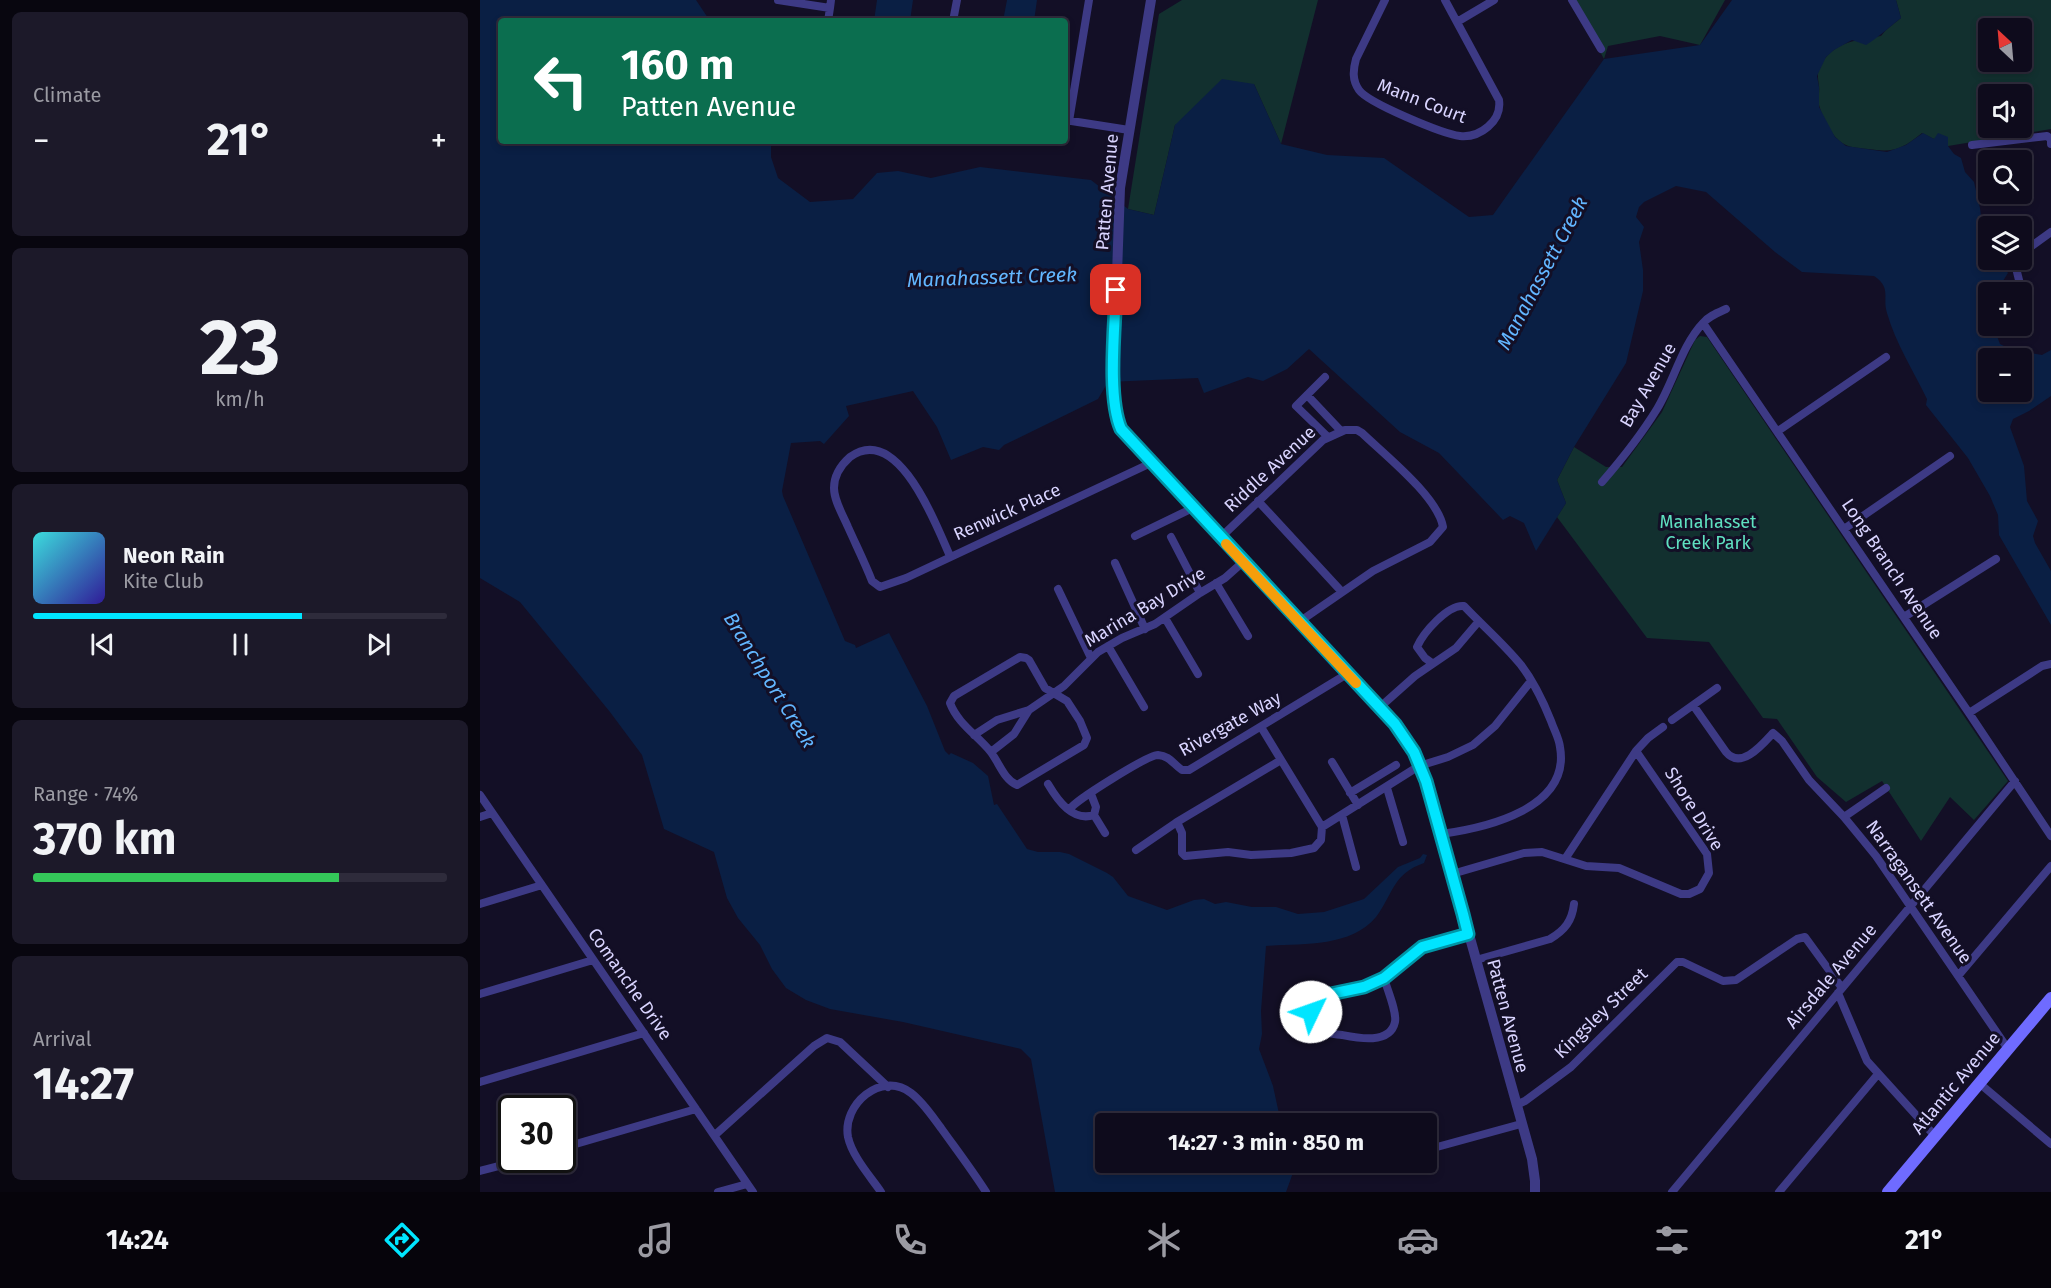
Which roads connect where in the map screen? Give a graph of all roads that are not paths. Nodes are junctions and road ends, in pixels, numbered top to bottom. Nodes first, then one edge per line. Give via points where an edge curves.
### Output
1 (778, 0) edge
2 (957, 0) edge
3 (1089, 0) edge
4 (1151, 0) edge
5 (1385, 0) edge
6 (1444, 0) edge
7 (1494, 0) edge
8 (1572, 0) edge
9 (831, 4) edge
10 (954, 18) edge
11 (1457, 22) junction
12 (1601, 49) dead end
13 (1068, 115) edge
14 (1068, 120) edge
15 (1129, 130) junction
16 (2051, 144) edge
17 (1972, 145) dead end
18 (2051, 232) edge
19 (2032, 246) edge
20 (1726, 309) dead end
21 (1702, 323) junction
22 (1886, 357) dead end
23 (1325, 377) dead end
24 (1307, 395) junction
25 (1341, 431) junction
26 (1778, 431) junction
27 (1328, 437) junction
28 (1950, 456) dead end
29 (1151, 463) junction
30 (1602, 483) dead end
31 (1258, 501) junction
32 (1192, 508) junction
33 (1844, 529) junction
34 (1135, 536) dead end
35 (1171, 537) dead end
36 (1220, 538) junction
37 (950, 556) junction
38 (1996, 559) dead end
39 (1243, 562) junction
40 (1115, 564) dead end
41 (1216, 583) junction
42 (1058, 589) dead end
43 (1342, 592) junction
44 (1200, 593) junction
45 (1904, 617) junction
46 (1165, 618) junction
47 (1479, 621) junction
48 (1299, 622) junction
49 (1146, 629) junction
50 (1248, 636) dead end
51 (1108, 646) junction
52 (1091, 658) junction
53 (1432, 663) junction
54 (2051, 664) edge
55 (1198, 674) dead end
56 (1347, 674) junction
57 (1531, 681) junction
58 (1717, 688) dead end
59 (1054, 693) junction
60 (1694, 705) junction
61 (1144, 707) dead end
62 (1379, 708) junction
63 (1029, 710) junction
64 (1969, 712) junction
65 (1672, 720) dead end
66 (1261, 727) junction
67 (1664, 727) dead end
68 (974, 735) junction
69 (1636, 751) junction
70 (991, 752) junction
71 (1281, 760) junction
72 (1332, 762) dead end
73 (1396, 765) dead end
74 (1419, 766) junction
75 (2015, 781) junction
76 (1048, 784) dead end
77 (1387, 788) junction
78 (1886, 788) dead end
79 (1350, 793) junction
80 (1091, 794) junction
81 (480, 795) edge
82 (1358, 805) junction
83 (1070, 809) junction
84 (492, 813) junction
85 (1094, 815) junction
86 (1342, 815) junction
87 (480, 817) edge
88 (1844, 817) junction
89 (1178, 822) junction
90 (1322, 827) junction
91 (1105, 833) dead end
92 (1441, 834) junction
93 (2051, 836) edge
94 (1403, 842) dead end
95 (1136, 850) dead end
96 (1566, 859) junction
97 (2051, 866) edge
98 (1356, 867) dead end
99 (1452, 874) junction
100 (542, 885) junction
101 (480, 904) edge
102 (1574, 904) dead end
103 (1911, 906) junction
104 (1468, 934) junction
105 (593, 960) junction
106 (1476, 960) junction
107 (1958, 976) junction
108 (1384, 978) junction
109 (1840, 991) junction
110 (480, 994) edge
111 (2051, 998) edge
112 (644, 1034) junction
113 (2008, 1049) junction
114 (1878, 1074) junction
115 (480, 1082) edge
116 (1979, 1083) junction
117 (888, 1086) junction
118 (1516, 1105) junction
119 (696, 1109) junction
120 (1521, 1124) junction
121 (715, 1135) junction
122 (1935, 1136) junction
123 (576, 1144) edge
124 (2051, 1144) edge
125 (1437, 1147) edge
126 (498, 1166) edge
127 (480, 1171) edge
128 (747, 1184) junction
129 (718, 1192) edge
130 (753, 1192) edge
131 (881, 1192) edge
132 (986, 1192) edge
133 (1535, 1192) edge
134 (1672, 1192) edge
135 (1779, 1192) edge
136 (1888, 1192) edge

1 - 9 street
2 - 10 street
3 - 13 street
4 - 15 street, Patten Avenue
5 - 11 street, Mann Court via 1353,69 1359,90 1390,110 1468,136 1491,124 1499,100
6 - 11 street, Mann Court
7 - 11 street
8 - 12 street
14 - 15 street
15 - 29 street, Patten Avenue via 1120,188 1113,390 1121,429
16 - 17 street via 2047,136
18 - 19 street
20 - 21 street
21 - 26 street, Long Branch Avenue
21 - 30 street, Bay Avenue via 1658,408
22 - 26 street
23 - 24 street, Riddle Avenue
24 - 25 street, Riddle Avenue
24 - 27 street via 1296,406
25 - 27 street, Riddle Avenue
25 - 43 street via 1362,433 1434,504 1443,527 1430,542
26 - 33 street, Long Branch Avenue
27 - 31 street, Riddle Avenue
28 - 33 street
29 - 32 street, Patten Avenue
29 - 37 street, Renwick Place
31 - 36 street, Riddle Avenue
31 - 43 street
32 - 34 street
32 - 36 street, Patten Avenue
33 - 45 street, Long Branch Avenue
35 - 44 street
36 - 39 street, Patten Avenue
37 - 37 street, Renwick Place via 922,497 896,461 879,451 865,450 840,468 834,489 875,586 884,587
38 - 45 street
39 - 41 street, Marina Bay Drive
39 - 48 street, Patten Avenue
40 - 49 street
41 - 44 street, Marina Bay Drive
41 - 50 street
42 - 52 street
43 - 48 street
44 - 46 street, Marina Bay Drive
45 - 64 street, Long Branch Avenue
46 - 49 street, Marina Bay Drive
46 - 55 street
47 - 53 street via 1456,648
47 - 53 street via 1462,605 1436,622 1417,647
47 - 57 street
48 - 56 street, Patten Avenue
49 - 51 street, Marina Bay Drive
51 - 52 street, Marina Bay Drive
51 - 61 street
52 - 59 street, Marina Bay Drive
53 - 62 street
54 - 64 street
56 - 62 street, Patten Avenue
56 - 66 street, Rivergate Way
57 - 74 street via 1483,737 1461,751
57 - 92 street via 1560,745 1561,761 1553,783 1535,803 1501,821
58 - 60 street
59 - 63 street, Marina Bay Drive
59 - 68 street via 1046,688 1029,660 1020,657 951,700 958,717
59 - 70 street via 1067,701 1080,721 1087,735 1084,745 1017,784 1010,781
60 - 65 street
60 - 88 street, Narragansett Avenue via 1726,752 1736,760 1753,752 1773,733
62 - 74 street, Patten Avenue via 1408,741
63 - 68 street, Marina Bay Drive via 998,720
63 - 70 street via 1014,734
64 - 75 street, Long Branch Avenue
66 - 71 street
66 - 80 street, Rivergate Way via 1189,770 1155,755
67 - 69 street
68 - 70 street
69 - 96 street
69 - 96 street, Shore Drive via 1707,854 1710,869 1705,882 1697,891 1683,894 1619,868 1586,866
71 - 89 street
71 - 90 street
72 - 79 street
73 - 79 street
74 - 77 street
74 - 92 street, Patten Avenue
75 - 93 street, Long Branch Avenue
75 - 103 street, Airsdale Avenue
76 - 83 street via 1059,802
77 - 82 street
77 - 94 street
78 - 88 street
79 - 82 street
80 - 83 street, Rivergate Way
80 - 85 street via 1096,807
81 - 84 street, Comanche Drive
82 - 86 street
83 - 85 street via 1079,817
84 - 87 street
84 - 100 street, Comanche Drive
85 - 91 street
86 - 90 street
86 - 98 street
88 - 103 street, Narragansett Avenue
89 - 90 street via 1182,853 1187,857 1228,852 1272,855 1314,848 1321,840
89 - 95 street
92 - 99 street, Patten Avenue
96 - 99 street, Shore Drive via 1531,852
97 - 107 street
99 - 104 street, Patten Avenue
100 - 101 street
100 - 105 street, Comanche Drive
102 - 106 street via 1572,918 1550,939
103 - 107 street, Narragansett Avenue
103 - 109 street, Airsdale Avenue
104 - 106 street, Patten Avenue
104 - 108 street via 1422,947
105 - 110 street
105 - 112 street, Comanche Drive
106 - 118 street, Patten Avenue
107 - 113 street, Narragansett Avenue
108 - 108 street via 1353,990 1321,996 1311,1012 1314,1023 1326,1033 1362,1039 1385,1035 1395,1018
109 - 114 street via 1864,1055
109 - 118 street, Kingsley Street via 1805,937 1736,980 1723,981 1677,962 1571,1067
109 - 134 street, Airsdale Avenue
111 - 113 main road, Atlantic Avenue
112 - 115 street
112 - 119 street, Comanche Drive
113 - 116 main road, Atlantic Avenue
114 - 122 street
114 - 135 street
116 - 122 main road, Atlantic Avenue
116 - 124 street
117 - 121 street via 840,1042 827,1038
117 - 131 street via 862,1097 847,1121 849,1143
117 - 132 street via 911,1093 927,1110
118 - 120 street, Patten Avenue
119 - 121 street, Comanche Drive
119 - 123 street
120 - 125 street
120 - 133 street, Patten Avenue via 1532,1159
121 - 128 street, Comanche Drive
122 - 136 main road, Atlantic Avenue
126 - 127 street
128 - 129 street
128 - 130 street, Comanche Drive

